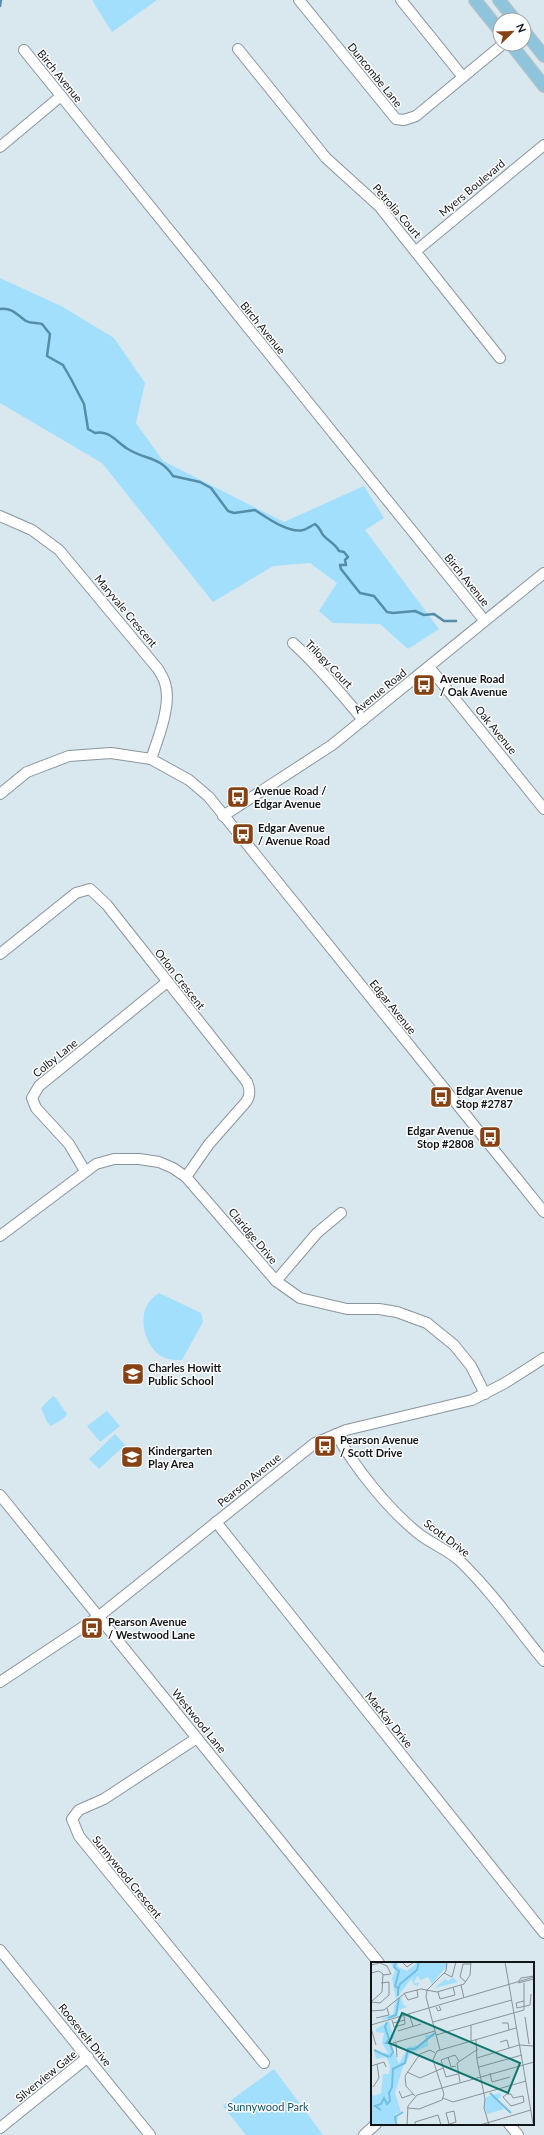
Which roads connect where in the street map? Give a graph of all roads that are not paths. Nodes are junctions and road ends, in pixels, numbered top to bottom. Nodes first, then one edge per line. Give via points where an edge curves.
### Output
1 (299, 0) edge
2 (401, 0) edge
3 (499, 0) edge
4 (477, 1) edge
5 (509, 12) edge
6 (492, 21) edge
7 (532, 41) edge
8 (238, 49) dead end
9 (24, 50) dead end
10 (493, 52) edge
11 (517, 52) edge
12 (544, 56) edge
13 (463, 77) junction
14 (544, 86) edge
15 (61, 96) junction
16 (544, 145) edge
17 (0, 147) edge
18 (416, 250) junction
19 (500, 358) dead end
20 (0, 516) edge
21 (544, 573) edge
22 (484, 620) junction
23 (293, 643) dead end
24 (429, 667) junction
25 (363, 720) junction
26 (152, 759) junction
27 (0, 794) edge
28 (544, 809) edge
29 (223, 816) junction
30 (0, 954) edge
31 (167, 982) junction
32 (85, 1171) junction
33 (186, 1177) junction
34 (544, 1212) edge
35 (341, 1213) dead end
36 (0, 1236) edge
37 (276, 1281) junction
38 (544, 1358) edge
39 (485, 1394) junction
40 (336, 1434) junction
41 (0, 1495) edge
42 (216, 1522) junction
43 (98, 1617) junction
44 (544, 1661) edge
45 (0, 1682) edge
46 (197, 1738) junction
47 (544, 1932) edge
48 (0, 1950) edge
49 (378, 1962) edge
50 (88, 2057) junction
51 (264, 2063) dead end
52 (375, 2125) edge
53 (510, 2125) edge
54 (0, 2128) edge
55 (150, 2135) edge
56 (364, 2135) edge
57 (518, 2135) edge

1 - 13 street, Duncombe Lane via 396,119 404,120 416,116
2 - 13 street
3 - 5 main road
4 - 6 main road
7 - 12 main road
8 - 18 street, Petrolia Court via 326,158 371,197
9 - 15 street, Birch Avenue
10 - 13 street, Duncombe Lane
11 - 14 main road
15 - 17 street
15 - 22 street, Birch Avenue
16 - 18 street, Myers Boulevard
18 - 19 street, Petrolia Court
20 - 26 street, Maryvale Crescent via 32,530 64,555 158,669 166,684 167,697 163,723
21 - 22 street, Avenue Road
22 - 24 street, Avenue Road
23 - 25 street, Trilogy Court via 331,680
24 - 25 street, Avenue Road
24 - 28 street, Oak Avenue
25 - 29 street, Avenue Road via 332,745
26 - 27 street via 111,753 69,756 27,772
26 - 29 street, Edgar Avenue via 189,780 209,797
29 - 34 street, Edgar Avenue
30 - 31 street, Orlon Crescent via 70,897 90,888 107,905
31 - 32 street, Colby Lane via 39,1086 32,1098 33,1103 69,1144
31 - 33 street, Orlon Crescent via 247,1082 250,1096 209,1144
32 - 33 street, Claridge Drive via 96,1164 114,1159 139,1159 159,1162
32 - 36 street, Claridge Drive
33 - 37 street, Claridge Drive
35 - 37 street via 316,1233
37 - 39 street, Claridge Drive via 300,1298 347,1309 397,1312 428,1323 454,1345 471,1366
38 - 39 street, Pearson Avenue
39 - 40 street, Pearson Avenue via 472,1400
40 - 42 street, Pearson Avenue via 315,1443
40 - 44 street, Scott Drive via 384,1499 419,1534 459,1560 488,1591
41 - 43 street, Westwood Lane
42 - 43 street, Pearson Avenue
42 - 47 street, MacKay Drive
43 - 45 street, Pearson Avenue
43 - 46 street, Westwood Lane
46 - 49 street, Westwood Lane
46 - 51 street, Sunnywood Crescent via 104,1799 79,1810 72,1819 79,1836
48 - 50 street, Roosevelt Drive
50 - 54 street, Silverview Gate
50 - 55 street, Roosevelt Drive
52 - 56 street
53 - 57 street

